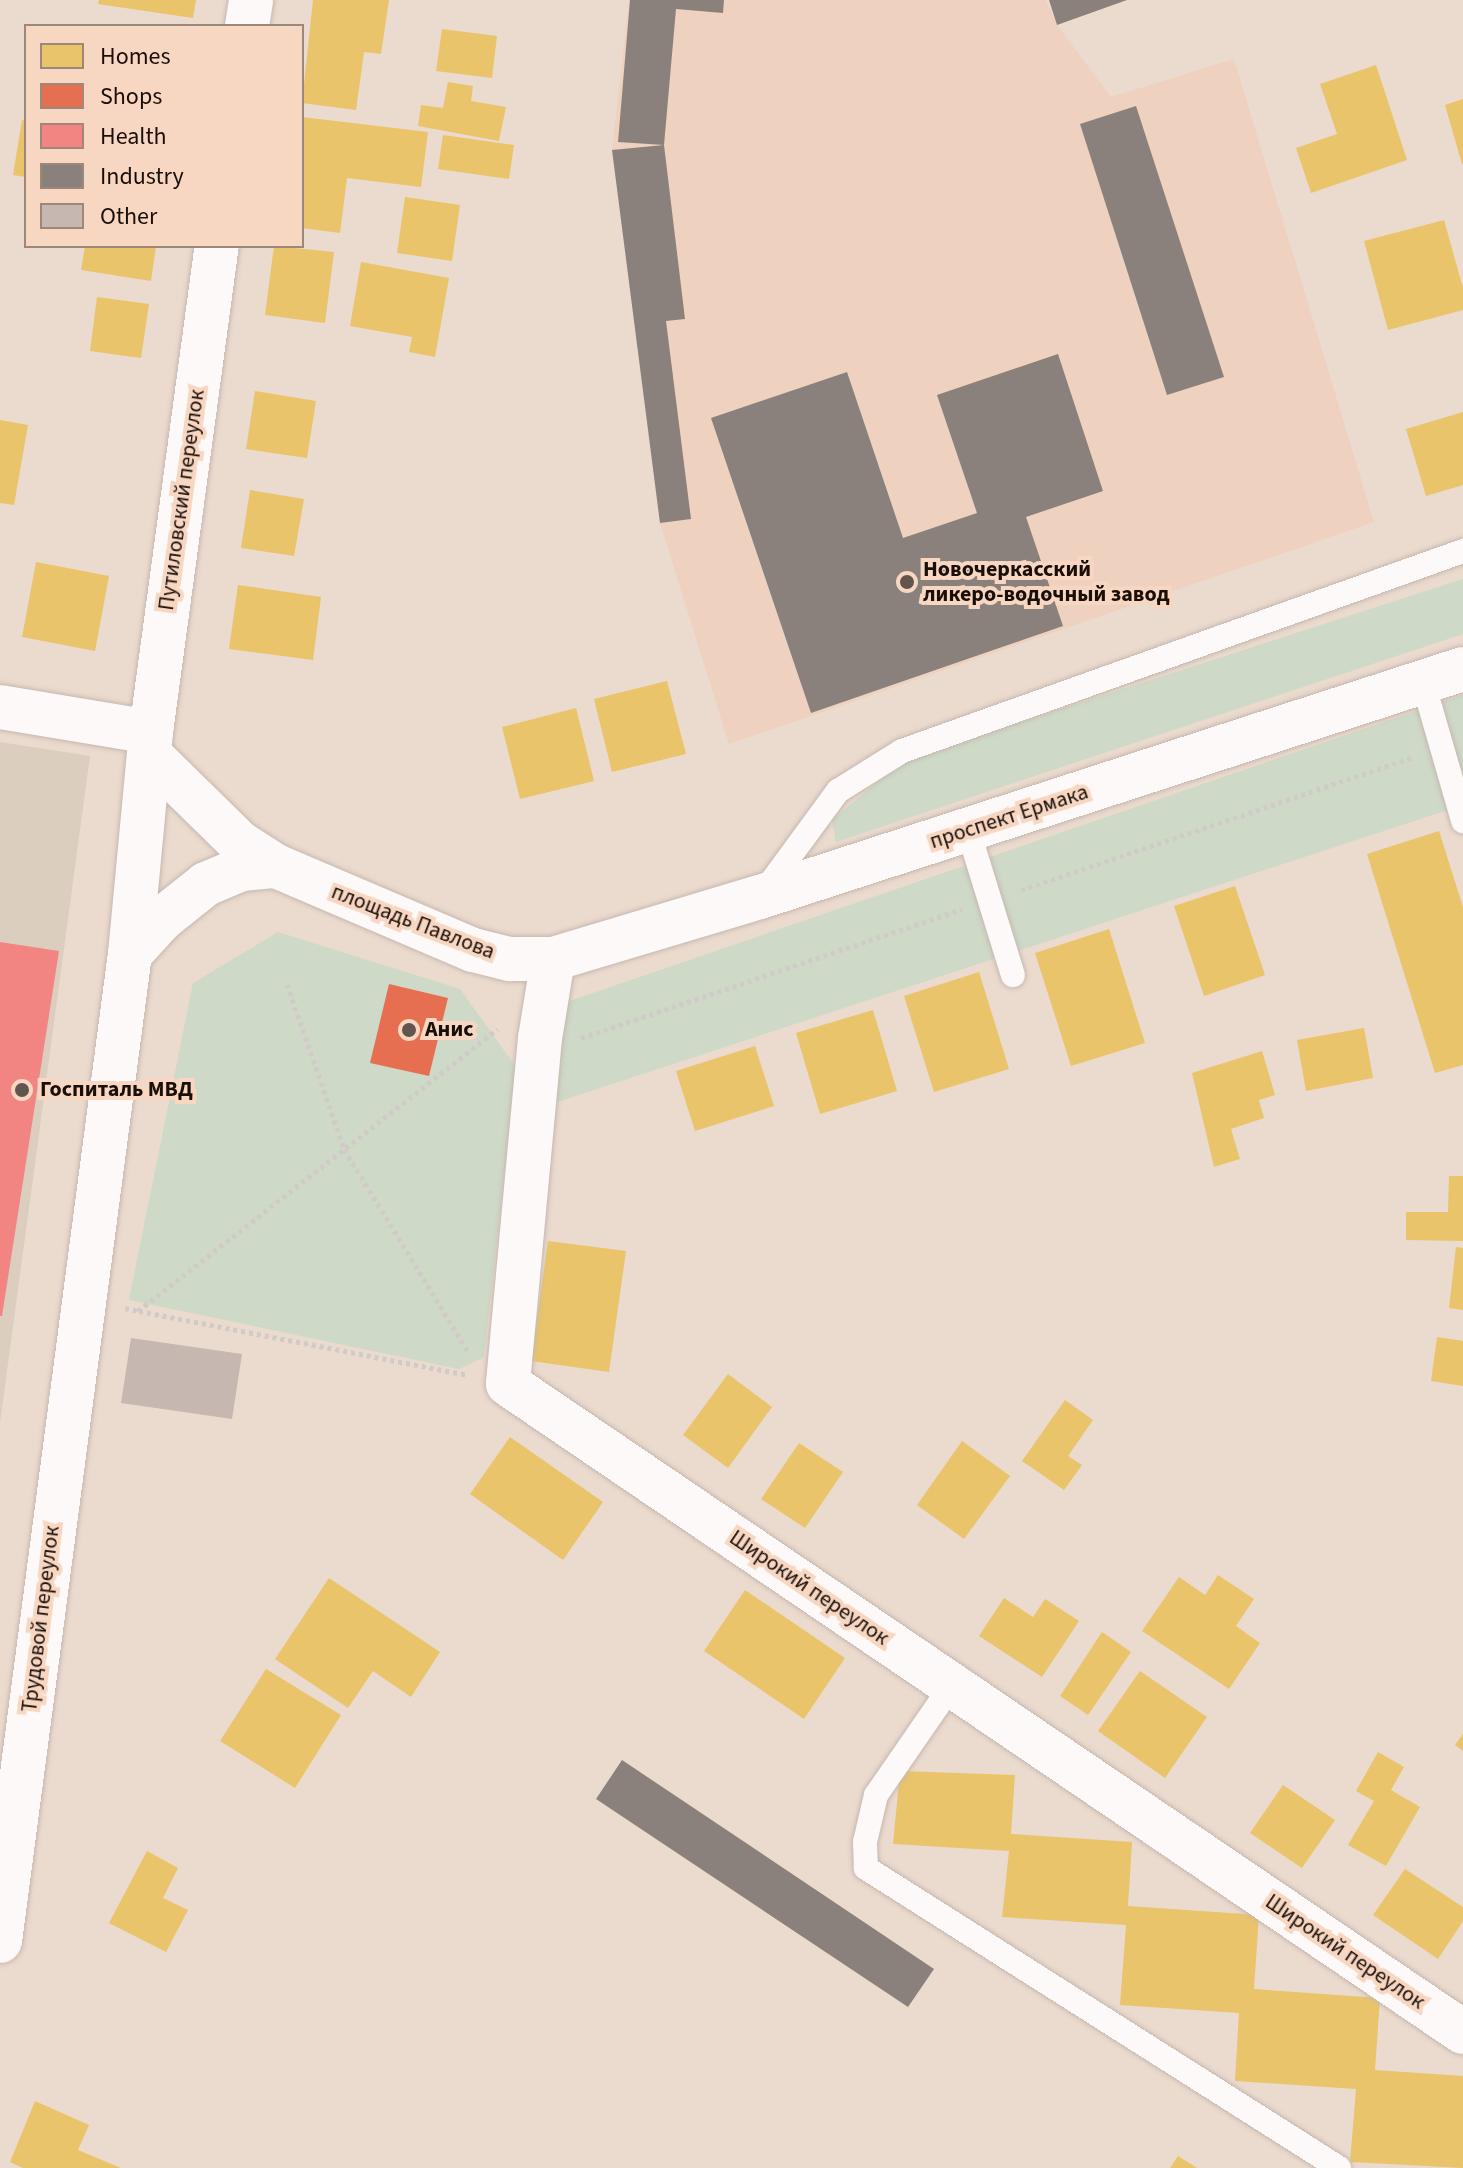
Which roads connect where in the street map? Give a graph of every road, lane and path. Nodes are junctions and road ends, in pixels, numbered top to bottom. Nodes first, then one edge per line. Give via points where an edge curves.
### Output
1 (251, 0) edge
2 (247, 24) edge
3 (217, 248) edge
4 (1463, 551) edge
5 (1443, 675) edge
6 (0, 707) edge
7 (150, 744) junction
8 (1442, 747) junction
9 (1463, 821) edge
10 (968, 830) junction
11 (276, 866) junction
12 (760, 897) junction
13 (990, 900) junction
14 (130, 954) junction
15 (553, 959) junction
16 (1013, 975) dead end
17 (287, 984) dead end
18 (540, 1038) junction
19 (344, 1149) junction
20 (82, 1297) junction
21 (138, 1311) junction
22 (497, 1381) junction
23 (952, 1685) junction
24 (0, 1941) edge
25 (1463, 2032) edge
26 (1339, 2168) edge

1 - 2 street
3 - 7 street, Путиловский переулок
4 - 12 lane via 902,751 838,791
5 - 8 lane
5 - 10 street, проспект Ермака
6 - 7 street
7 - 11 street, площадь Павлова via 240,843
7 - 14 street
8 - 9 lane
8 - 13 path
10 - 12 street, проспект Ермака
10 - 13 lane
11 - 14 street via 241,869 206,884 162,919
11 - 15 street, площадь Павлова via 473,950 510,959
12 - 15 street, проспект Ермака
13 - 16 lane
13 - 18 path via 565,1044
14 - 20 street
15 - 18 street
17 - 19 path
18 - 19 path via 498,1028
18 - 22 street
19 - 21 path
19 - 22 path
20 - 21 path
20 - 24 street, Трудовой переулок
21 - 22 path
22 - 23 street, Широкий переулок
23 - 25 street, Широкий переулок
23 - 26 lane via 876,1795 865,1842 866,1868

